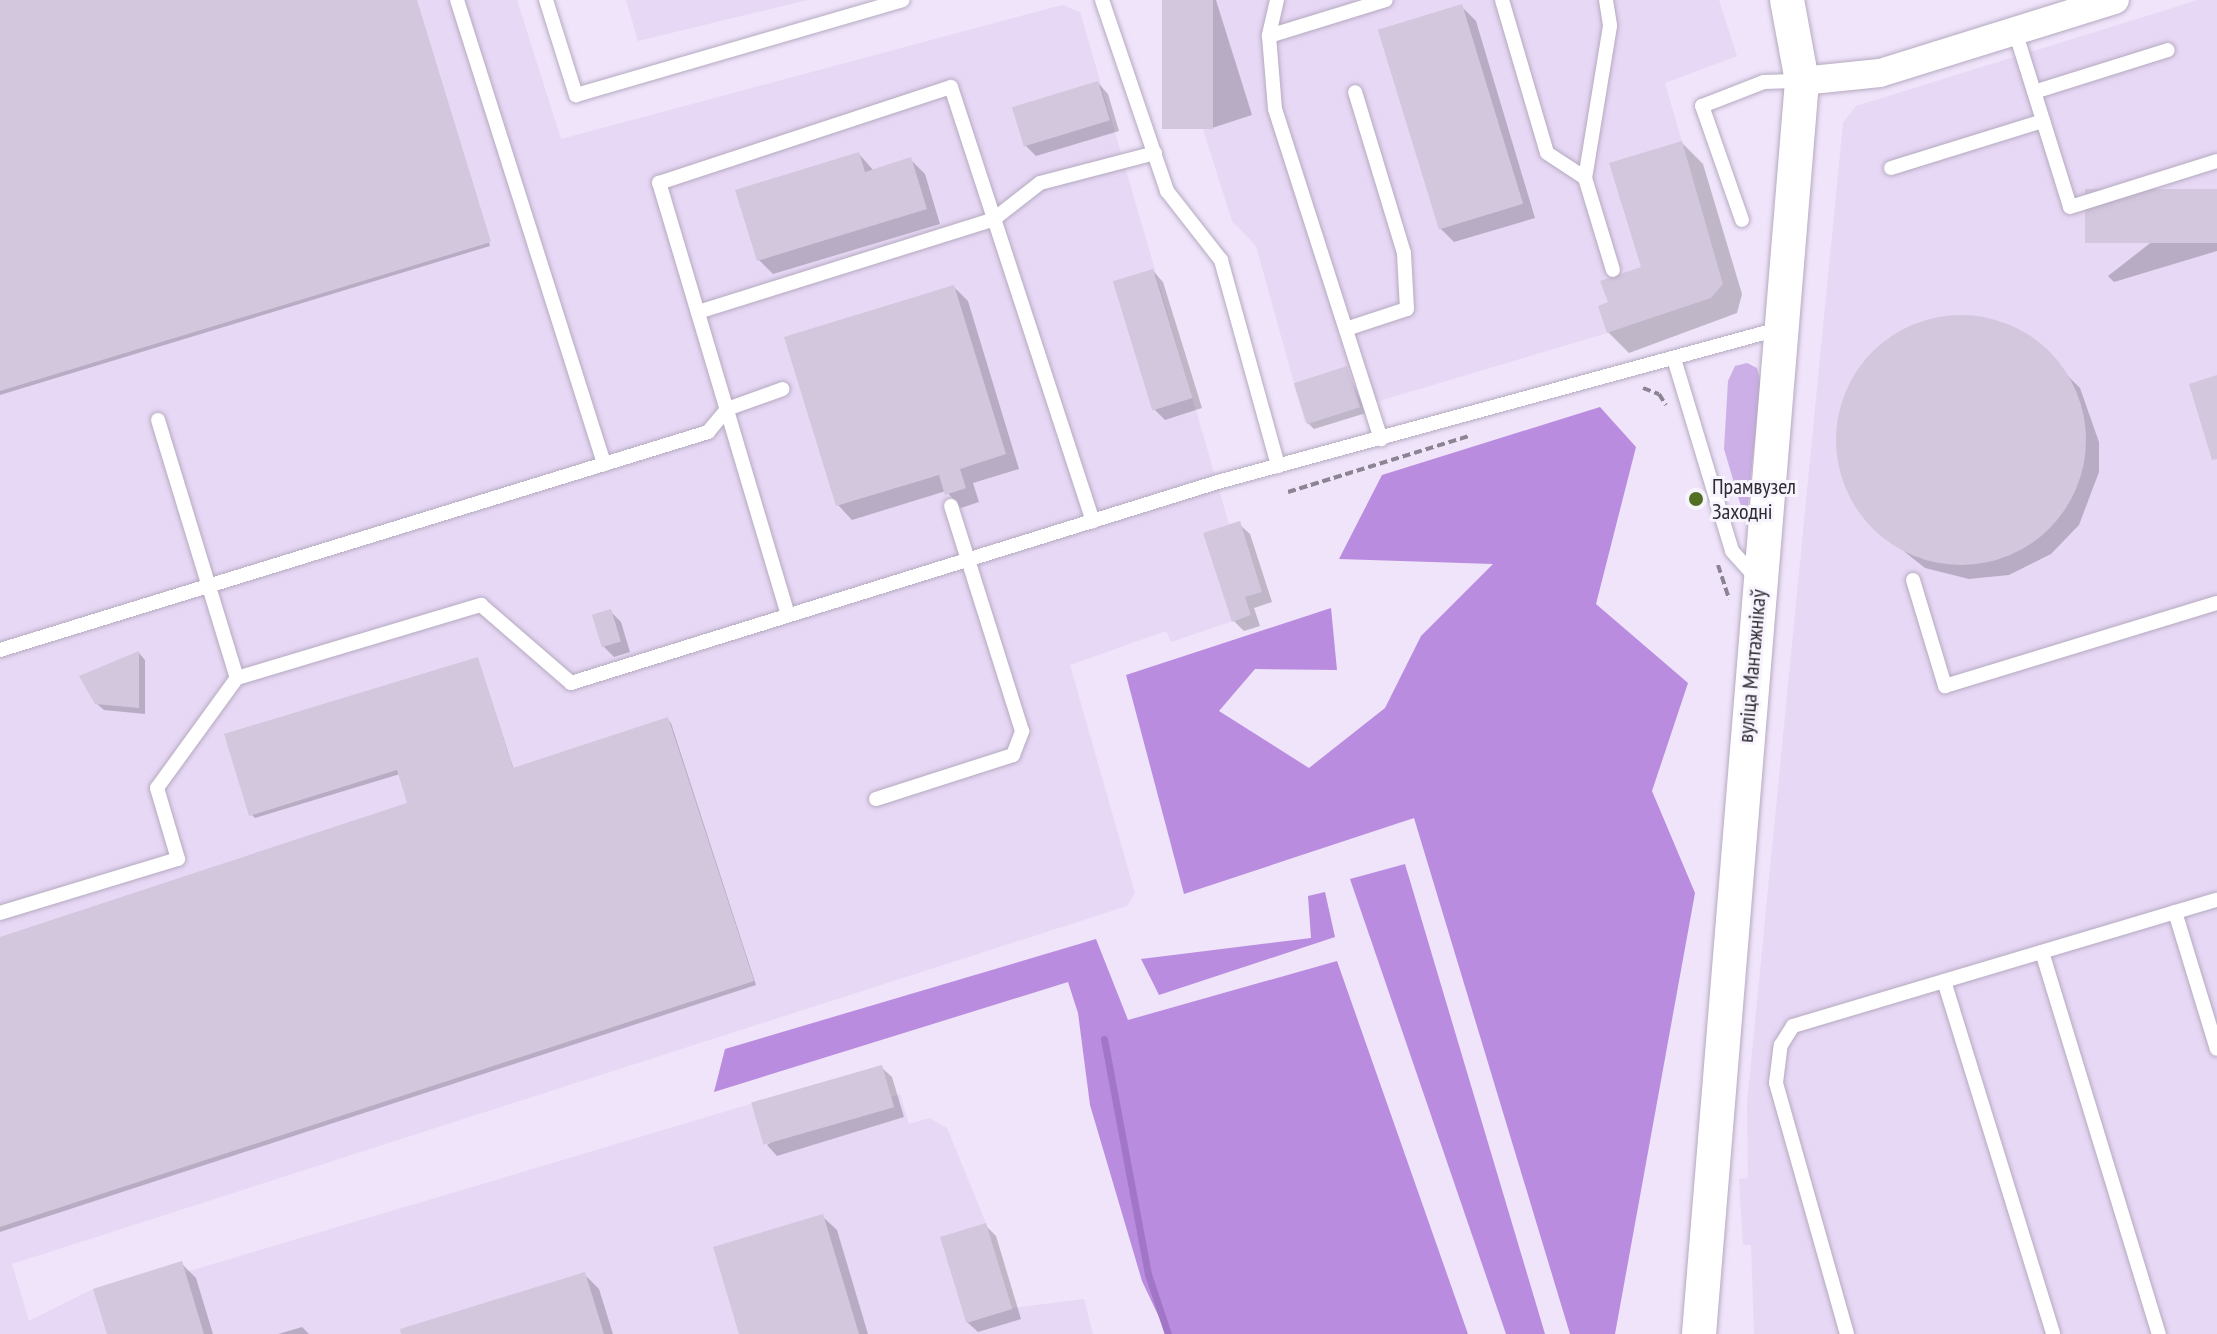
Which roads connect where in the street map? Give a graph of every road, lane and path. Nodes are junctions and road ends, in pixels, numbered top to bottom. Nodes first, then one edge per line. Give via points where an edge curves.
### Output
1 (457, 0) edge
2 (546, 0) edge
3 (902, 0) edge
4 (1102, 0) edge
5 (1277, 0) edge
6 (1386, 0) edge
7 (1502, 0) edge
8 (1606, 0) edge
9 (1787, 0) edge
10 (2114, 0) edge
11 (2015, 31) junction
12 (1269, 36) junction
13 (2168, 50) dead end
14 (1802, 81) junction
15 (1355, 92) dead end
16 (2034, 92) junction
17 (2043, 121) junction
18 (1155, 153) junction
19 (2217, 161) edge
20 (1891, 168) dead end
21 (1585, 178) junction
22 (994, 219) junction
23 (1742, 220) dead end
24 (1613, 270) dead end
25 (698, 312) junction
26 (1783, 328) junction
27 (1346, 329) junction
28 (1675, 362) junction
29 (1636, 387) dead end
30 (783, 389) dead end
31 (727, 409) junction
32 (158, 420) dead end
33 (1670, 421) dead end
34 (1478, 433) dead end
35 (1381, 439) junction
36 (604, 464) junction
37 (1278, 466) junction
38 (1288, 492) dead end
39 (951, 506) dead end
40 (1093, 521) junction
41 (970, 559) junction
42 (1913, 580) dead end
43 (1759, 581) junction
44 (208, 586) junction
45 (2217, 603) edge
46 (788, 615) junction
47 (0, 650) edge
48 (237, 678) junction
49 (876, 799) dead end
50 (2217, 900) edge
51 (2175, 912) junction
52 (0, 913) edge
53 (2042, 952) junction
54 (1944, 981) junction
55 (2217, 1049) edge
56 (1699, 1334) edge
57 (1847, 1334) edge
58 (2053, 1334) edge
59 (2159, 1334) edge

1 - 36 lane
2 - 3 lane via 576,95
4 - 18 lane
5 - 12 lane
6 - 12 lane
7 - 21 lane via 1547,153
8 - 21 lane via 1610,26
9 - 14 street, вуліца Мантажнікаў
10 - 11 street
11 - 14 street via 1880,73
11 - 16 lane
12 - 27 lane via 1275,109
13 - 16 lane
14 - 23 lane via 1764,82 1702,106
14 - 26 street, вуліца Мантажнікаў
15 - 27 lane via 1404,253 1407,309
16 - 17 lane
17 - 19 lane via 2070,207
17 - 20 lane
18 - 22 lane via 1040,183
18 - 37 lane via 1167,191 1221,260
21 - 24 lane
22 - 25 lane
22 - 25 lane via 951,87 659,183
22 - 40 lane
25 - 31 lane
26 - 28 lane
26 - 43 street, вуліца Мантажнікаў
27 - 35 lane
28 - 35 lane
28 - 43 lane via 1732,551
29 - 33 path via 1659,394
30 - 31 lane
31 - 36 lane via 708,432
31 - 46 lane
32 - 44 lane
34 - 38 path
35 - 37 lane
36 - 44 lane
37 - 40 lane
39 - 41 lane
40 - 41 lane
41 - 46 lane
41 - 49 lane via 1022,731 1018,743 1013,755
42 - 45 lane via 1945,686
43 - 56 street, вуліца Мантажнікаў
44 - 47 lane
44 - 48 lane
46 - 48 lane via 571,683 481,605
48 - 52 lane via 157,788 178,859
50 - 51 lane
51 - 53 lane
51 - 55 lane
53 - 54 lane
53 - 59 lane
54 - 57 lane via 1793,1026 1781,1045 1776,1083
54 - 58 lane

